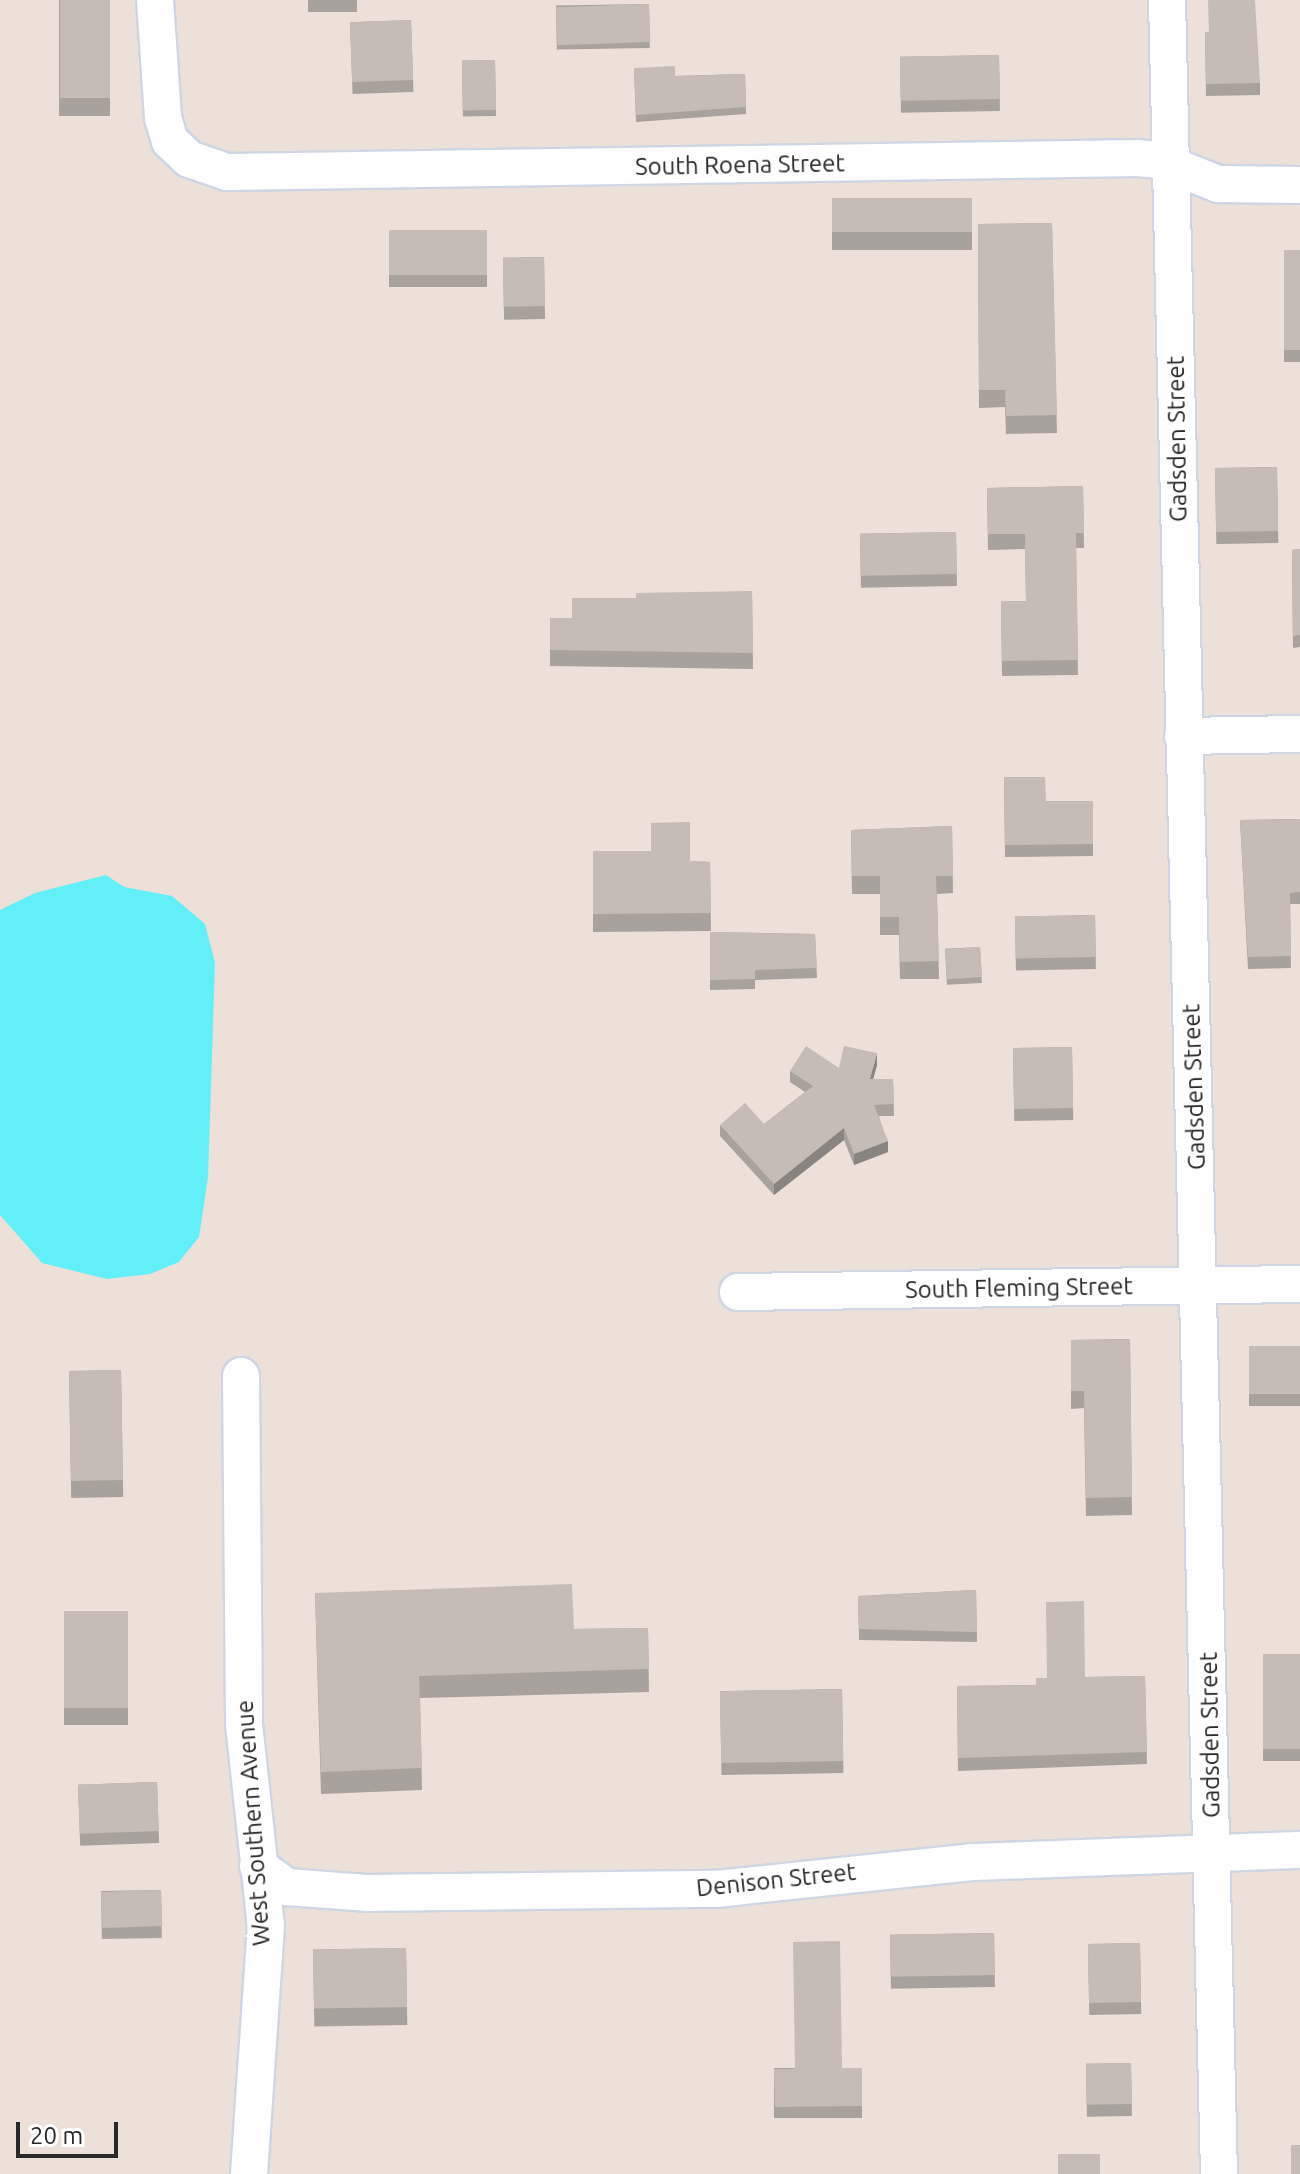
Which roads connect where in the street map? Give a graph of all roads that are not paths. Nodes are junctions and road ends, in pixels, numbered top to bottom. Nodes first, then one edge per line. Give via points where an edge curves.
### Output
1 (155, 0) edge
2 (1167, 0) edge
3 (1172, 164) junction
4 (1300, 185) edge
5 (1300, 734) edge
6 (1183, 736) junction
7 (1300, 1284) edge
8 (1201, 1285) junction
9 (738, 1292) dead end
10 (241, 1376) dead end
11 (1300, 1850) edge
12 (1212, 1852) junction
13 (258, 1866) junction
14 (249, 2174) edge
15 (1219, 2174) edge

1 - 3 street, South Roena Street via 163,118 180,153 209,167 246,174 1137,158
2 - 3 street, Gadsden Street
3 - 4 street, South Roena Street via 1218,184
3 - 6 street, Gadsden Street
5 - 6 street
6 - 8 street, Gadsden Street
7 - 8 street, South Fleming Street
8 - 9 street, South Fleming Street
8 - 12 street, Gadsden Street
10 - 13 street, West Southern Avenue via 244,1724
11 - 12 street, Denison Street
12 - 13 street, Denison Street via 972,1862 716,1889 366,1893 287,1887
12 - 15 street, Gadsden Street
13 - 14 street, West Southern Avenue via 266,1925

